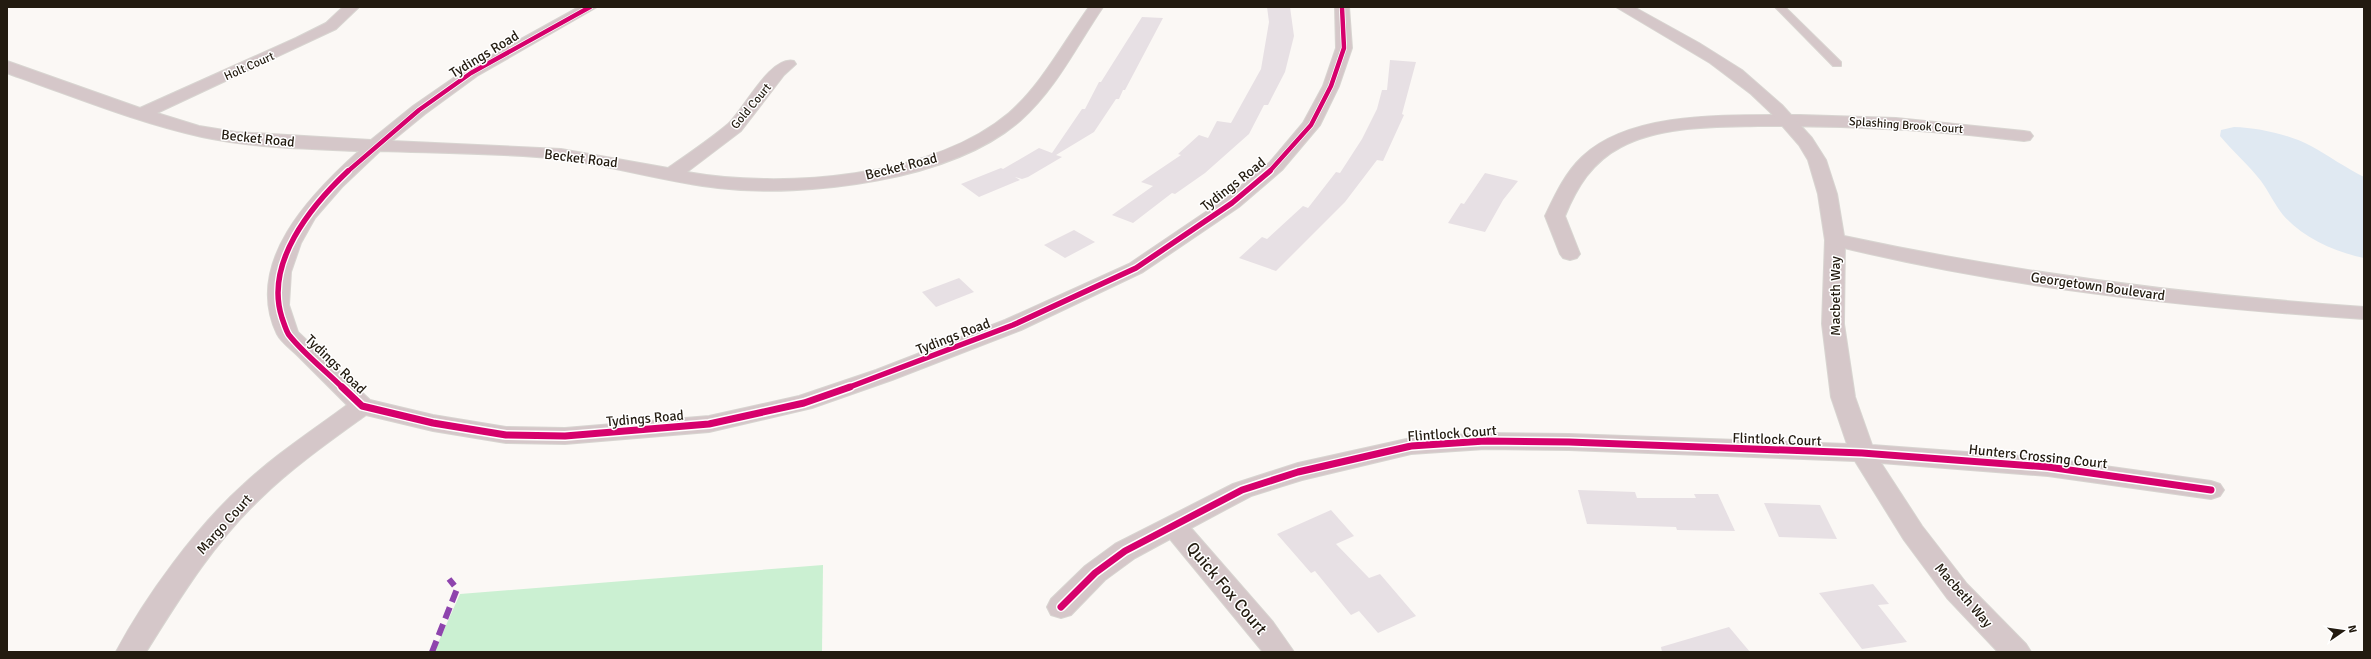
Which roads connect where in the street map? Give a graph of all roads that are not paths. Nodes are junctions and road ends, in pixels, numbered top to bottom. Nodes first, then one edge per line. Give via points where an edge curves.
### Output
1 (352, 7) edge
2 (590, 7) edge
3 (1096, 7) edge
4 (1342, 7) edge
5 (1623, 7) edge
6 (1780, 7) edge
7 (788, 64) dead end
8 (1837, 64) dead end
9 (7, 66) edge
10 (140, 114) junction
11 (1788, 120) junction
12 (2024, 136) dead end
13 (374, 147) junction
14 (672, 174) junction
15 (1835, 240) junction
16 (1570, 254) dead end
17 (2364, 313) edge
18 (362, 406) junction
19 (1862, 453) junction
20 (2211, 490) dead end
21 (1174, 526) junction
22 (1061, 607) dead end
23 (131, 652) edge
24 (1279, 652) edge
25 (2016, 652) edge

1 - 10 street, Holt Court via 331,26 302,41
2 - 13 street, Tydings Road via 471,73
3 - 14 street, Becket Road via 1044,85 1017,116 975,142 942,156 870,175 819,182 717,182
4 - 18 street, Tydings Road via 1344,48 1331,86 1311,125 1276,166 1232,203 1136,268 1013,325 804,403 709,424 565,436 506,435 433,423
5 - 11 street, Macbeth Way via 1691,43 1736,72 1767,96
6 - 8 lane
7 - 14 street, Gold Court via 778,72 735,127
9 - 10 street, Becket Road
10 - 13 street, Becket Road via 219,135 261,141
11 - 12 street, Splashing Brook Court via 1917,124
11 - 15 street, Macbeth Way via 1812,150 1828,190
11 - 16 street, Splashing Brook Court via 1737,121 1671,128 1633,137 1598,154 1579,171 1566,191 1555,216
13 - 14 street, Becket Road via 538,152 585,157
13 - 18 street, Tydings Road via 335,183 307,216 291,243 281,272 278,305 288,334
15 - 17 street, Georgetown Boulevard via 1976,268 2079,284 2190,298
15 - 19 street, Macbeth Way via 1833,324 1843,397
18 - 23 street, Margo Court via 293,458 239,504 170,591
19 - 20 street, Hunters Crossing Court via 2048,467
19 - 21 street, Flintlock Court via 1569,442 1485,441 1411,446 1305,470 1242,490
19 - 25 street, Macbeth Way via 1913,533 1957,591
21 - 22 street, Flintlock Court via 1125,551 1095,573
21 - 24 street, Quick Fox Court

